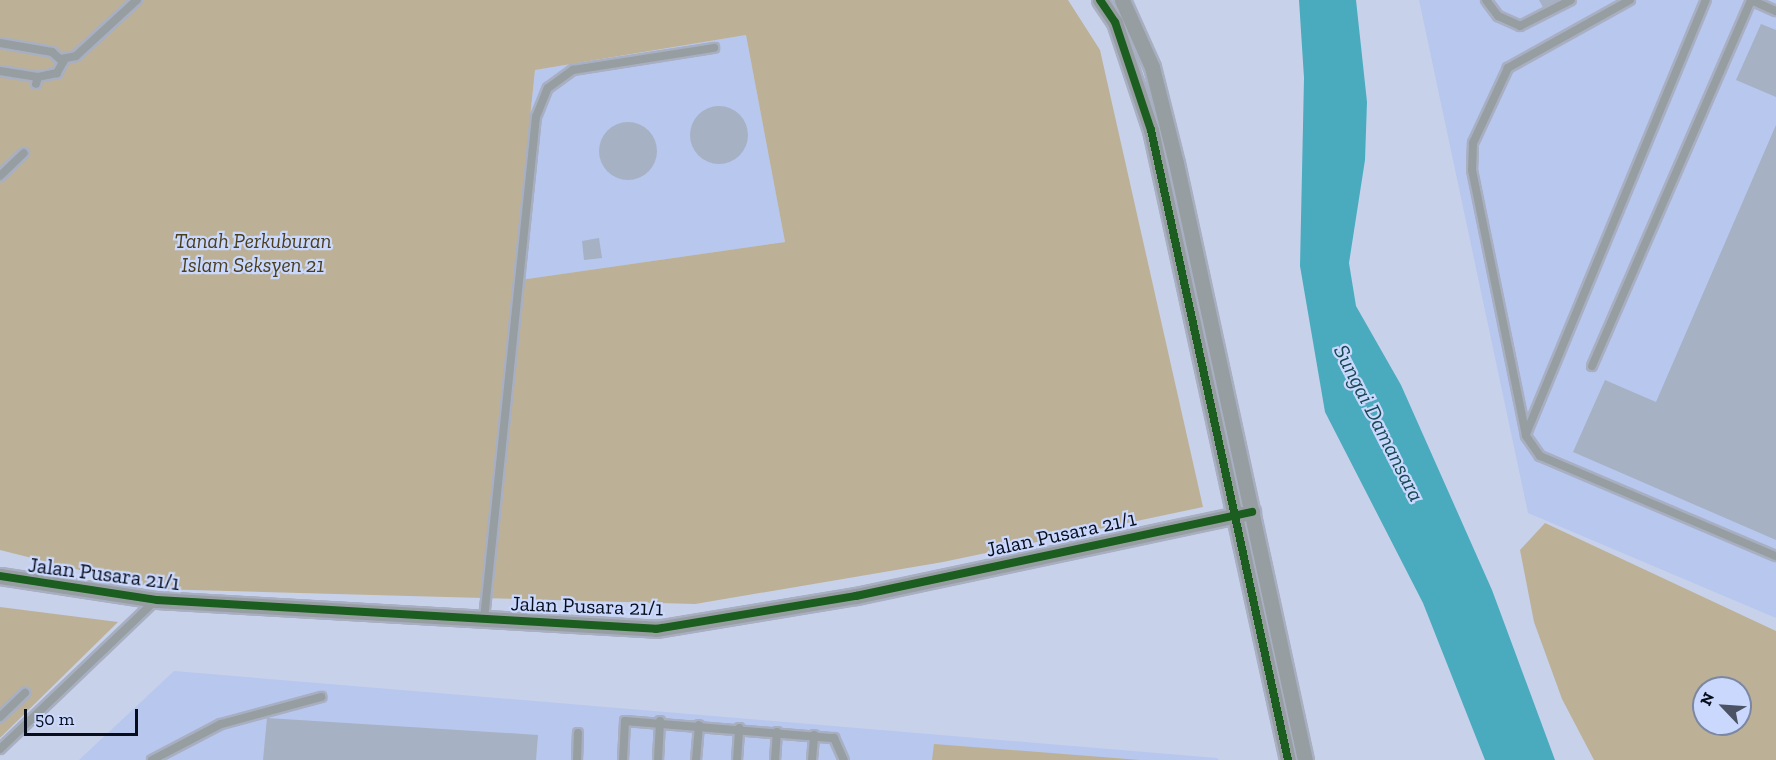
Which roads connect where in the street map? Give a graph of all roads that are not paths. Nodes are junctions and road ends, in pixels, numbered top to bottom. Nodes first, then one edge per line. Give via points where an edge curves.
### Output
1 (137, 0) edge
2 (1100, 0) edge
3 (1122, 0) edge
4 (1486, 0) edge
5 (1571, 0) edge
6 (1630, 0) edge
7 (1706, 0) edge
8 (1751, 0) edge
9 (1776, 11) edge
10 (0, 43) edge
11 (714, 48) dead end
12 (61, 59) junction
13 (0, 70) edge
14 (24, 153) dead end
15 (0, 176) edge
16 (1592, 366) dead end
17 (1526, 435) junction
18 (1252, 512) junction
19 (1236, 516) junction
20 (1776, 556) edge
21 (0, 576) edge
22 (157, 600) junction
23 (484, 621) junction
24 (25, 693) dead end
25 (321, 697) dead end
26 (0, 717) edge
27 (660, 721) junction
28 (699, 725) junction
29 (740, 728) junction
30 (777, 732) junction
31 (578, 733) dead end
32 (814, 735) junction
33 (0, 749) edge
34 (152, 760) edge
35 (577, 760) edge
36 (623, 760) edge
37 (658, 760) edge
38 (696, 760) edge
39 (737, 760) edge
40 (775, 760) edge
41 (812, 760) edge
42 (844, 760) edge
43 (1288, 760) edge
44 (1305, 760) edge

1 - 12 lane via 76,56
2 - 19 street via 1115,22 1151,130
3 - 18 street via 1152,67
4 - 5 lane via 1503,20 1520,26
6 - 17 lane via 1508,68 1473,143 1472,170
7 - 17 lane
8 - 9 lane
8 - 16 lane
10 - 12 lane
11 - 23 lane via 573,70 548,88 536,117
12 - 13 lane via 57,73 37,80
14 - 15 lane
17 - 20 lane via 1540,456
18 - 19 street, Jalan Pusara 21/1
18 - 44 street
19 - 23 street, Jalan Pusara 21/1 via 856,596 656,629
19 - 43 street
21 - 22 street, Jalan Pusara 21/1
22 - 23 street, Jalan Pusara 21/1
22 - 33 lane
24 - 26 lane
25 - 34 lane via 221,724
27 - 28 lane
27 - 36 lane via 625,721
27 - 37 lane
28 - 29 lane
28 - 38 lane
29 - 30 lane
29 - 39 lane
30 - 32 lane
30 - 40 lane
31 - 35 lane
32 - 41 lane
32 - 42 lane via 834,738

